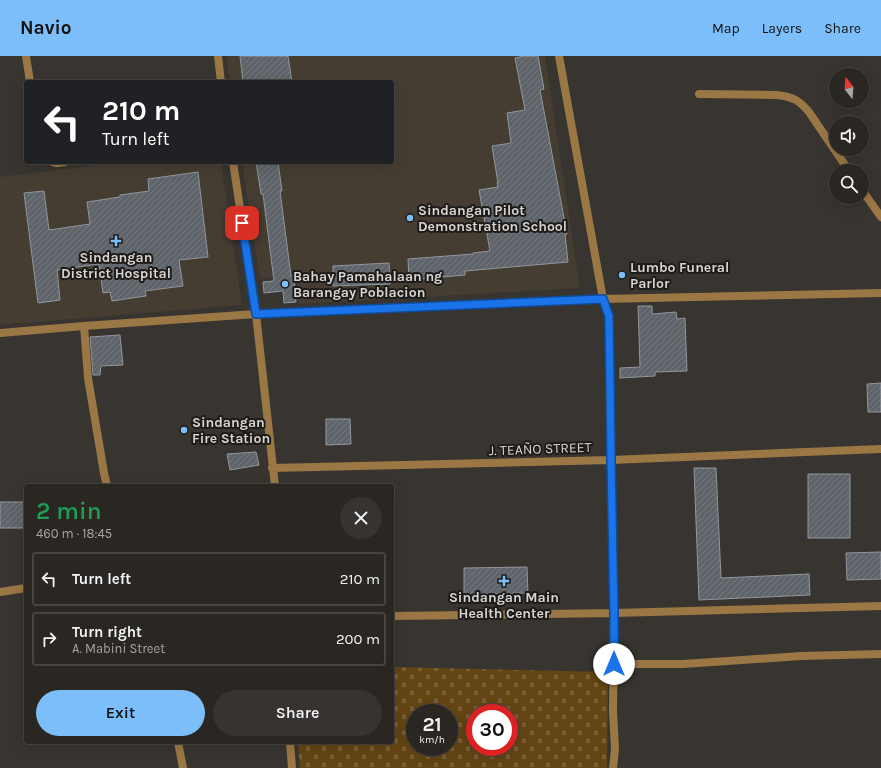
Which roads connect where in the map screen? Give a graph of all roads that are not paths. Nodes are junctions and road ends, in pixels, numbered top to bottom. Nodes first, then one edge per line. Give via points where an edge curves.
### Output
1 (26, 56) edge
2 (218, 56) edge
3 (559, 56) edge
4 (30, 80) edge
5 (221, 80) edge
6 (699, 94) dead end
7 (233, 164) edge
8 (844, 164) edge
9 (869, 200) edge
10 (881, 218) edge
11 (881, 293) edge
12 (603, 299) junction
13 (256, 314) junction
14 (84, 326) junction
15 (0, 333) edge
16 (881, 449) edge
17 (611, 460) junction
18 (272, 468) junction
19 (107, 484) edge
20 (275, 484) edge
21 (24, 588) edge
22 (0, 592) edge
23 (881, 606) edge
24 (614, 614) junction
25 (394, 616) edge
26 (881, 654) edge
27 (614, 664) junction
28 (178, 744) edge
29 (290, 744) edge
30 (183, 768) edge
31 (292, 768) edge
32 (613, 768) edge

1 - 4 street
2 - 5 street
3 - 12 street
6 - 8 street via 778,95 796,100 809,112
7 - 13 street
9 - 10 street
11 - 12 street
12 - 13 street
12 - 17 street via 609,316
13 - 14 street
13 - 18 street
14 - 15 street
14 - 19 street via 88,378
16 - 17 street, J. TEAÑO STREET
17 - 18 street, J. TEAÑO STREET
17 - 24 street
18 - 20 street
21 - 22 street
23 - 24 street
24 - 25 street
24 - 27 street
26 - 27 street via 801,656 683,664
27 - 32 street
28 - 30 street
29 - 31 street

